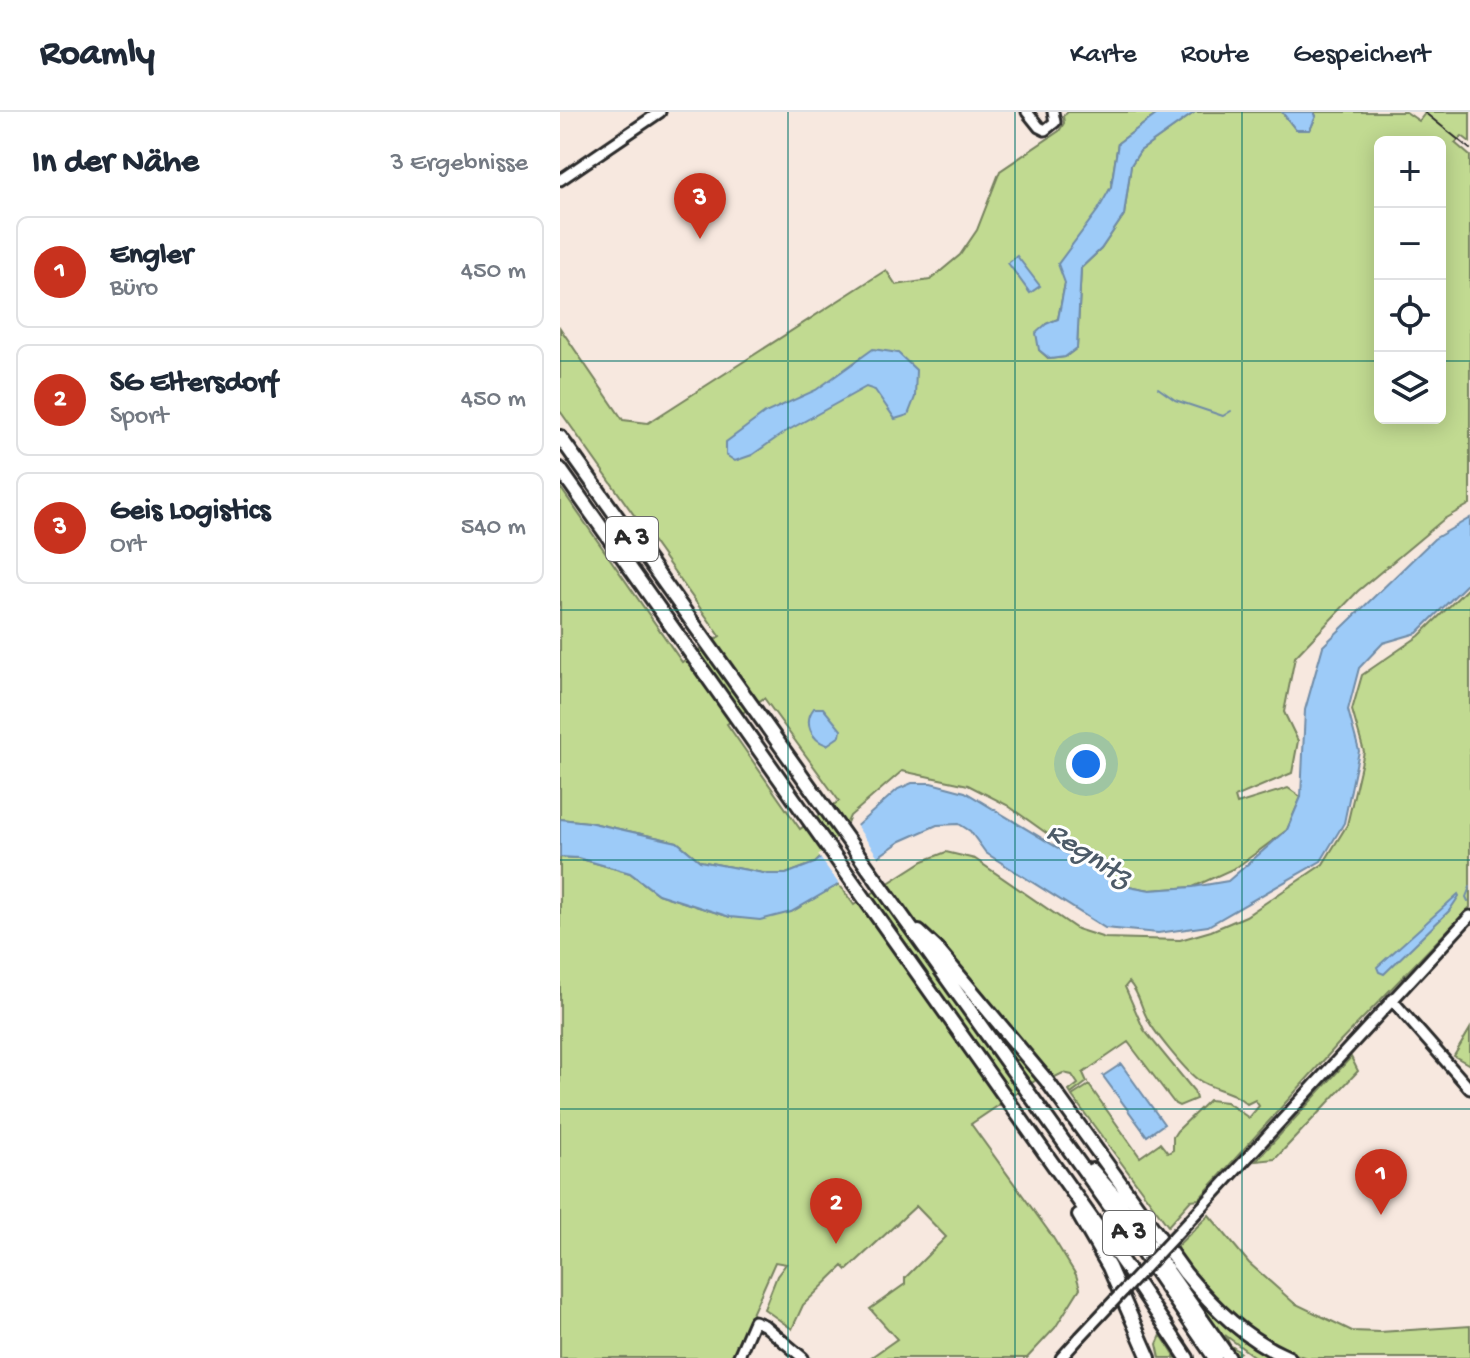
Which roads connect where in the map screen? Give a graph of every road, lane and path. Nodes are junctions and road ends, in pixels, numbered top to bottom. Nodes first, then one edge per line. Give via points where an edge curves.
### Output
1 (660, 112) edge
2 (1027, 112) edge
3 (1053, 112) edge
4 (560, 180) edge
5 (560, 437) edge
6 (560, 469) edge
7 (894, 907) junction
8 (1470, 916) edge
9 (1392, 1000) junction
10 (990, 1027) junction
11 (1469, 1085) edge
12 (1042, 1108) junction
13 (1026, 1128) junction
14 (1146, 1354) edge
15 (738, 1358) edge
16 (803, 1358) edge
17 (1061, 1358) edge
18 (1187, 1358) edge
19 (1215, 1358) edge
20 (1229, 1358) edge
21 (1289, 1358) edge

1 - 4 street
2 - 3 street via 1045,130 1055,122
5 - 7 highway, A 3
6 - 13 highway, A 3
7 - 10 highway, A 3
7 - 10 highway via 936,948
8 - 9 street
9 - 11 street
9 - 17 street, bridge
10 - 12 highway, A 3
10 - 21 highway, A 3 via 1058,1096 1206,1299 1241,1329
12 - 19 highway, A 3
12 - 20 highway via 1115,1196
13 - 14 highway via 1109,1267
13 - 18 highway, A 3
15 - 16 street via 754,1321

